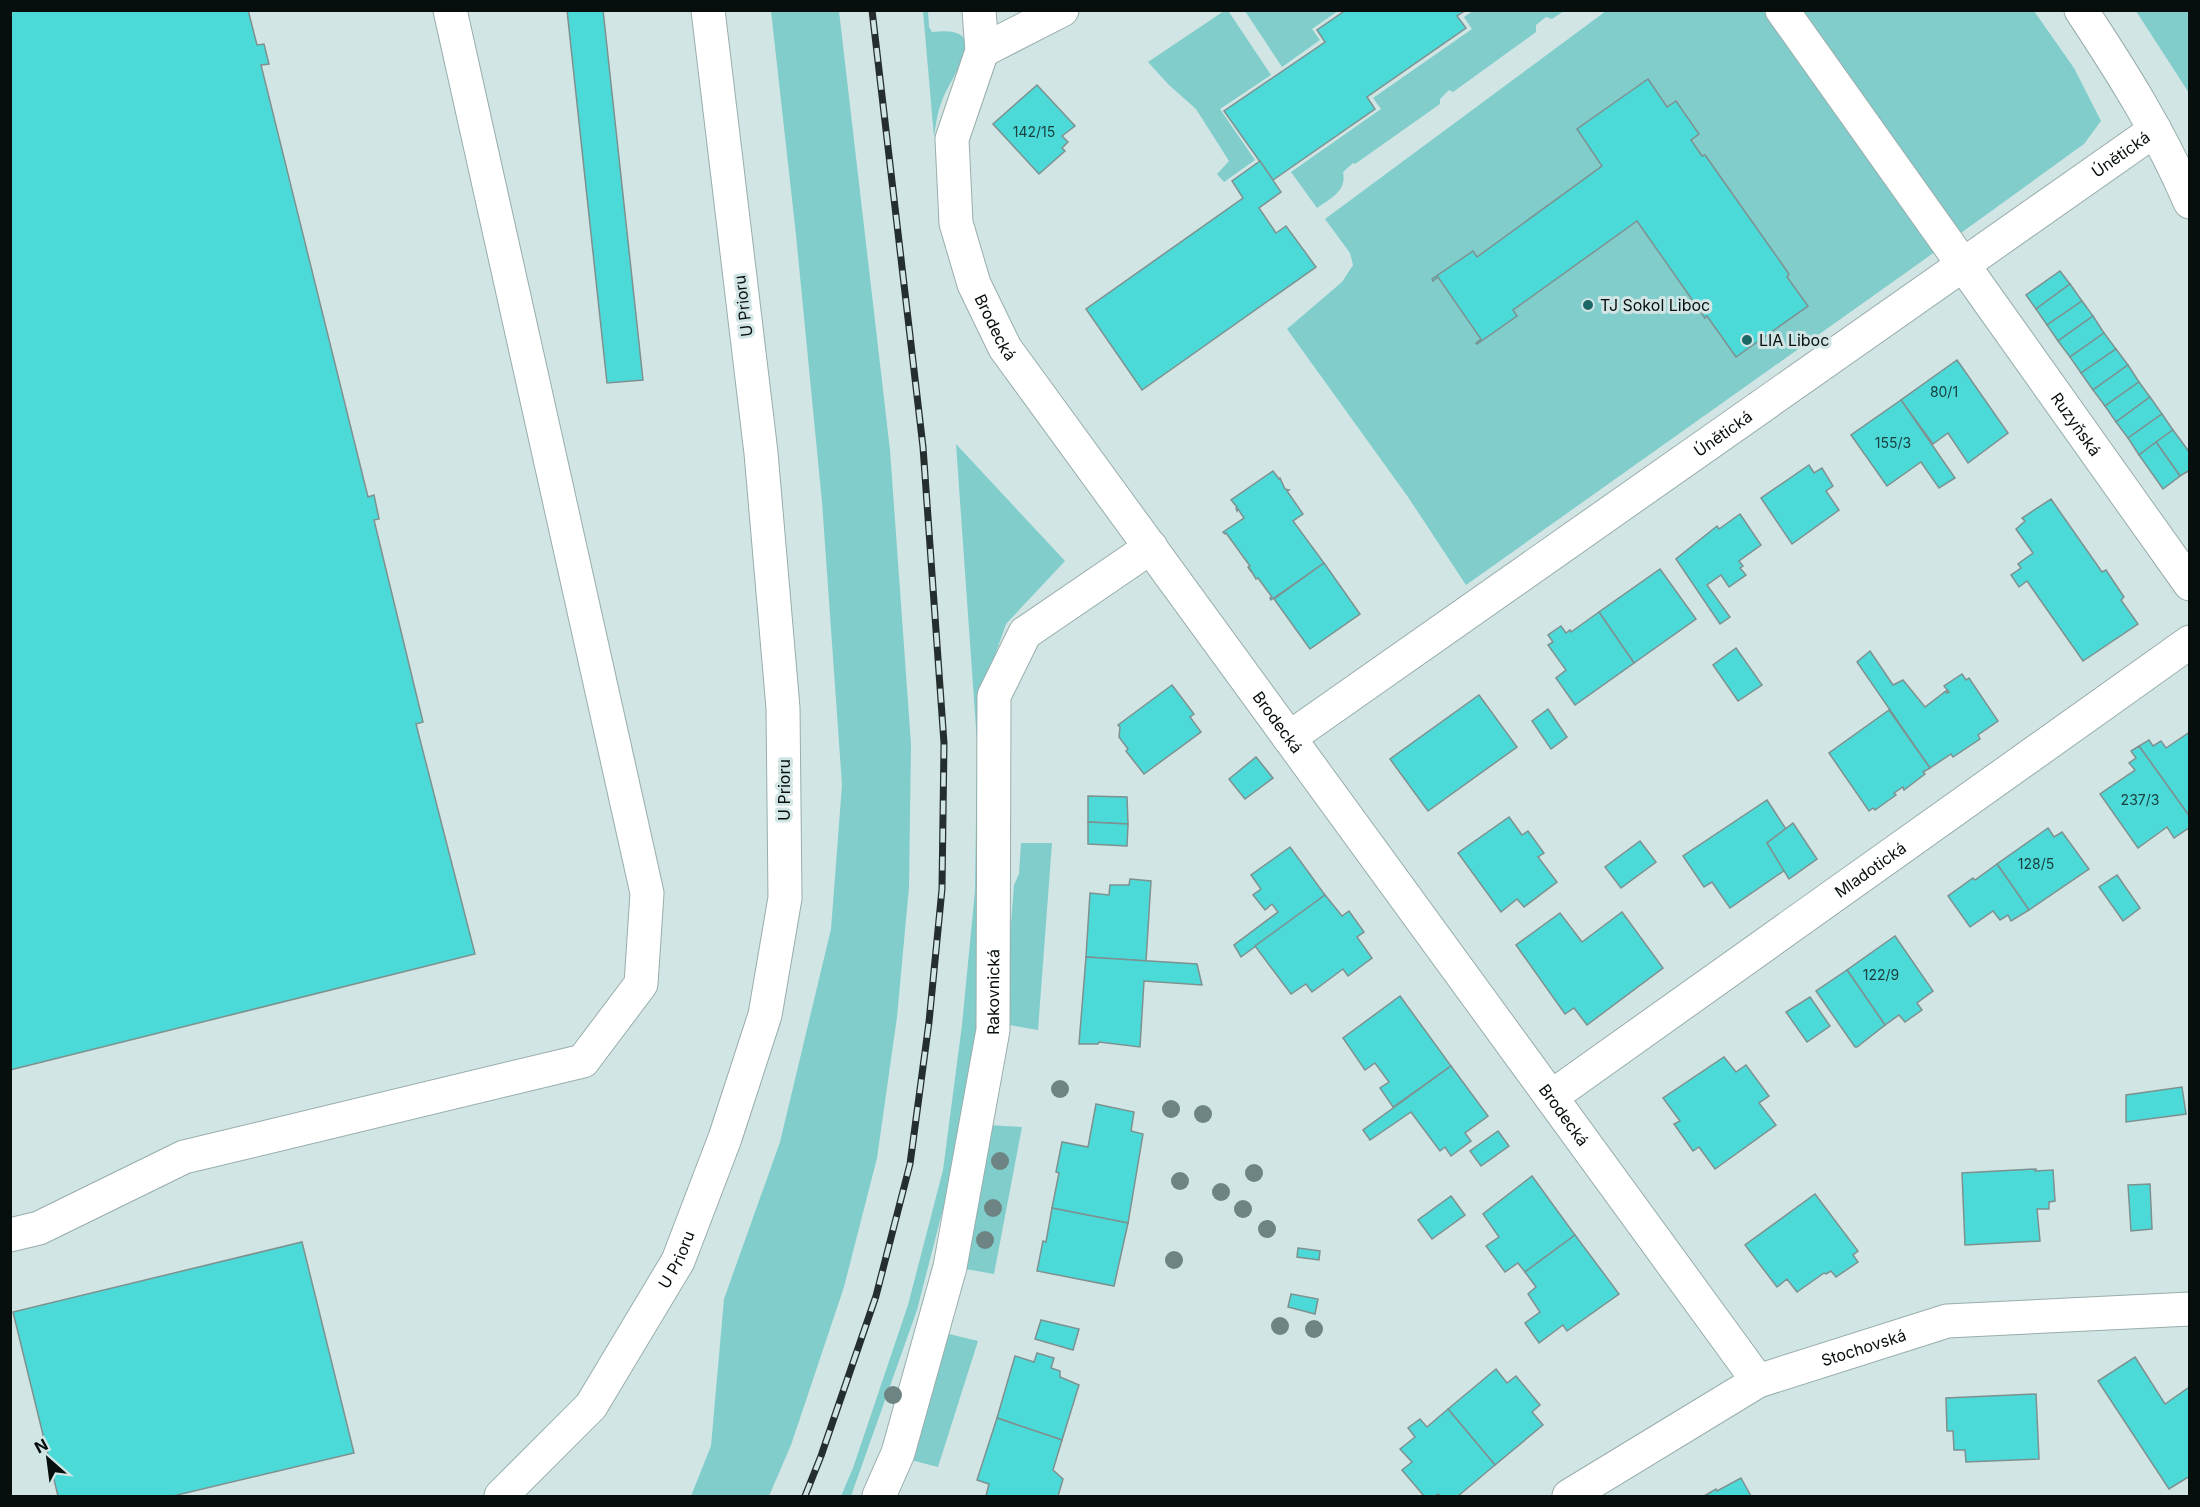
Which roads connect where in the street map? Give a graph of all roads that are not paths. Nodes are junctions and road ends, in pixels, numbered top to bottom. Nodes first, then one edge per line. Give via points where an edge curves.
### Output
1 (450, 10) edge
2 (708, 10) edge
3 (979, 10) edge
4 (1062, 10) edge
5 (1782, 10) edge
6 (2081, 10) edge
7 (982, 51) junction
8 (2155, 130) junction
9 (2190, 202) edge
10 (1963, 265) junction
11 (1151, 548) junction
12 (2190, 584) edge
13 (2190, 642) edge
14 (1290, 738) junction
15 (1551, 1097) junction
16 (10, 1235) edge
17 (2190, 1309) edge
18 (1758, 1381) junction
19 (501, 1497) edge
20 (879, 1497) edge
21 (1569, 1497) edge

1 - 16 street via 647,893 641,984 583,1061 184,1157 39,1228
2 - 19 street, U Prioru via 761,453 783,708 785,898 765,1015 725,1138 678,1261 591,1406
3 - 7 street, Brodecká
4 - 7 street
5 - 10 street, Ruzyňská
6 - 8 street
7 - 11 street, Brodecká via 952,139 956,223 974,284 1005,348
8 - 9 street
8 - 10 street, Únětická
10 - 12 street, Ruzyňská
10 - 14 street, Únětická
11 - 14 street, Brodecká
11 - 20 street, Rakovnická via 1025,633 994,696 993,1030 950,1267 898,1453
13 - 15 street, Mladotická
14 - 15 street, Brodecká
15 - 18 street, Brodecká
17 - 18 street, Stochovská via 1947,1322
18 - 21 street, Stochovská

